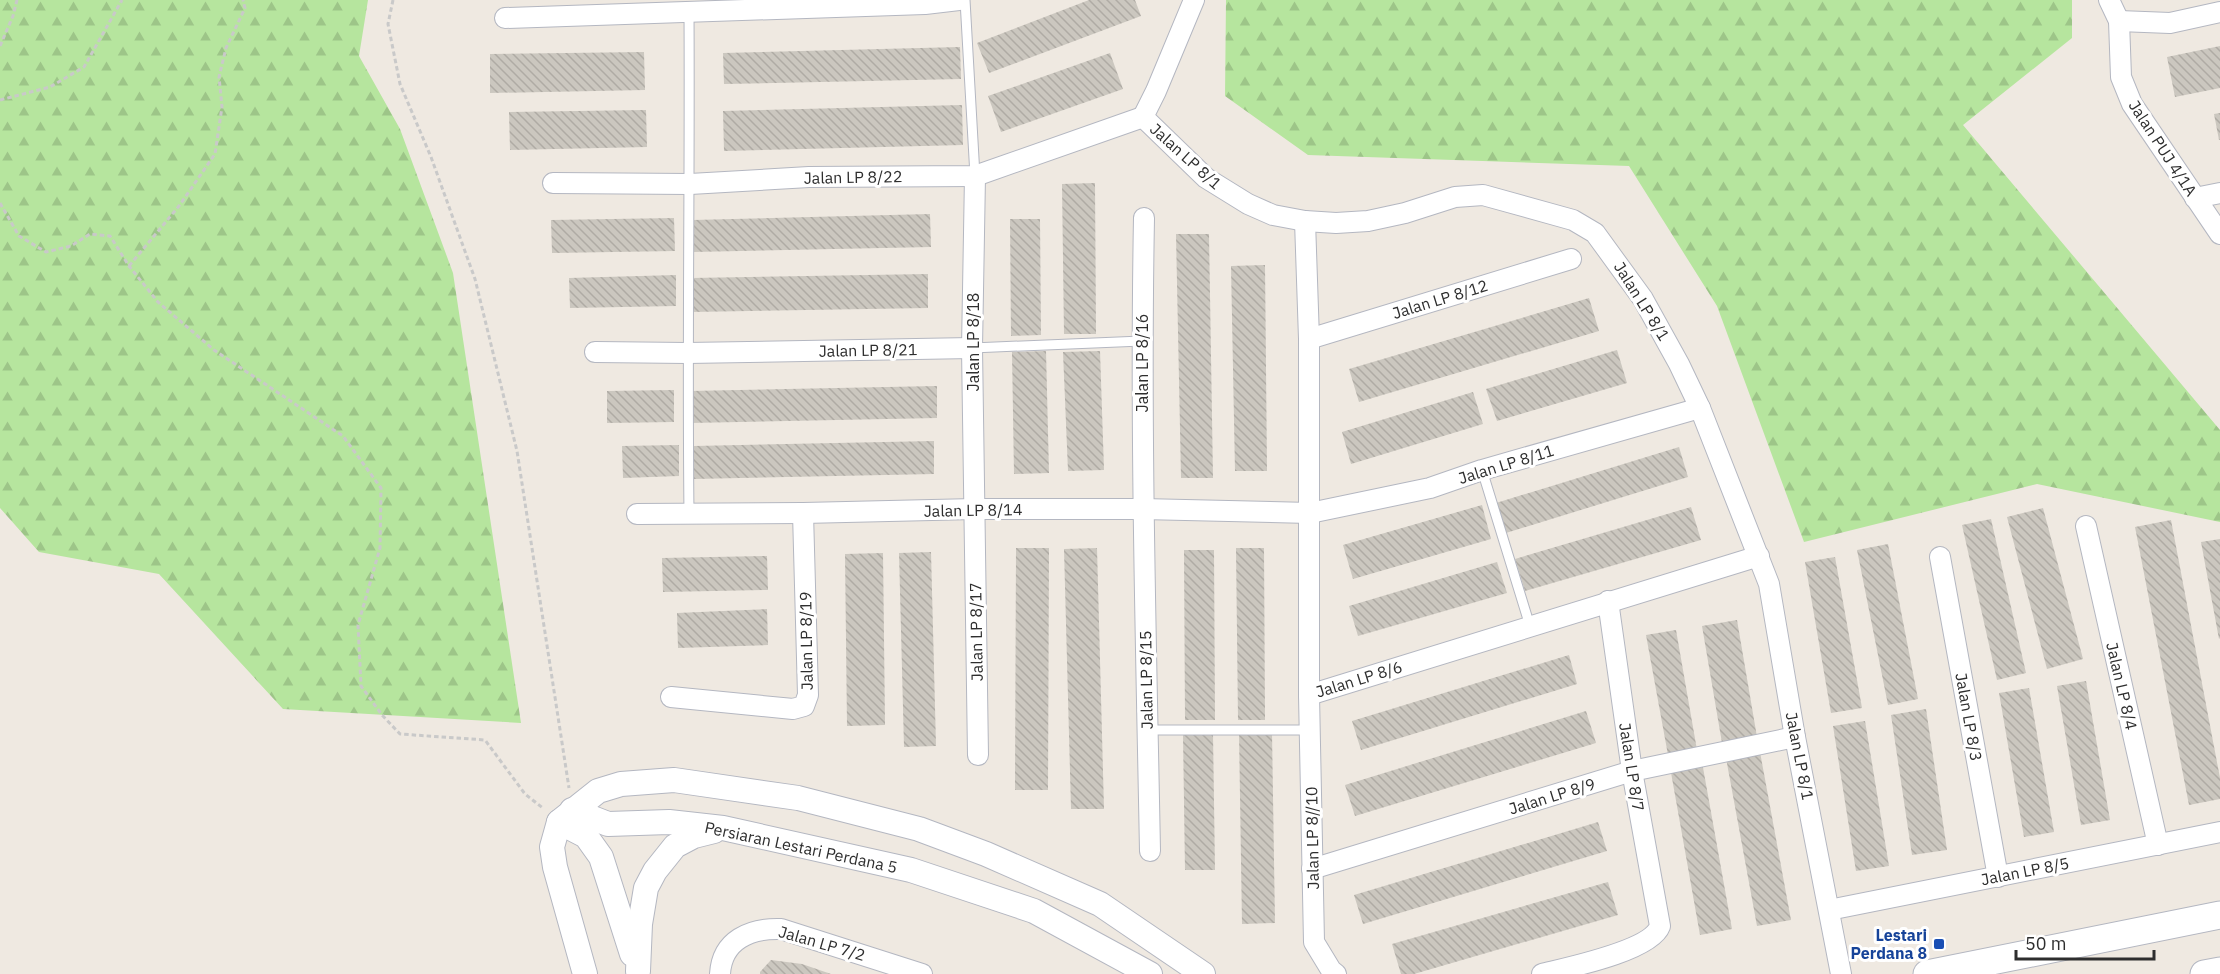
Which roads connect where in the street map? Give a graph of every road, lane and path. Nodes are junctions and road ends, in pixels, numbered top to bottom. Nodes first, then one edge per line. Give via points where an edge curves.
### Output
1 (17, 0) edge
2 (122, 0) edge
3 (243, 0) edge
4 (393, 0) edge
5 (959, 0) edge
6 (1194, 0) edge
7 (2109, 0) edge
8 (689, 11) junction
9 (2220, 12) edge
10 (505, 18) dead end
11 (2119, 21) junction
12 (0, 46) edge
13 (0, 100) edge
14 (1143, 117) junction
15 (975, 176) junction
16 (553, 183) dead end
17 (690, 184) junction
18 (2220, 193) edge
19 (2195, 198) junction
20 (0, 203) edge
21 (1144, 218) dead end
22 (1305, 221) junction
23 (2220, 234) edge
24 (1571, 259) dead end
25 (129, 266) junction
26 (1309, 339) junction
27 (1142, 341) junction
28 (972, 348) junction
29 (595, 352) dead end
30 (687, 353) junction
31 (1700, 408) junction
32 (1482, 470) junction
33 (975, 509) junction
34 (1143, 509) junction
35 (689, 513) junction
36 (803, 513) junction
37 (1310, 513) junction
38 (637, 514) dead end
39 (2086, 526) dead end
40 (1759, 556) junction
41 (1940, 556) dead end
42 (1608, 601) junction
43 (1530, 626) junction
44 (1309, 695) junction
45 (671, 697) dead end
46 (1148, 730) junction
47 (1311, 730) junction
48 (1795, 737) junction
49 (978, 755) dead end
50 (1632, 771) junction
51 (566, 816) junction
52 (723, 828) junction
53 (2220, 832) edge
54 (2158, 845) junction
55 (1150, 851) dead end
56 (1312, 869) junction
57 (1998, 877) junction
58 (1829, 910) junction
59 (2220, 915) edge
60 (2220, 971) edge
61 (638, 973) edge
62 (585, 974) edge
63 (720, 974) edge
64 (922, 974) edge
65 (1150, 974) edge
66 (1203, 974) edge
67 (1336, 974) edge
68 (1542, 974) edge
69 (1841, 974) edge
70 (1927, 974) edge
71 (2204, 974) edge

1 - 12 path
2 - 13 path via 84,67 50,87
3 - 25 path via 245,8 226,48 219,77 222,107 215,154 179,206
4 - 51 path via 388,24 400,84 431,156 475,279 517,451
5 - 8 street
5 - 15 lane
6 - 14 street, Jalan LP 8/1
7 - 11 street
8 - 10 street
8 - 17 lane
9 - 11 street via 2170,23
11 - 19 street, Jalan PUJ 4/1A via 2121,77 2132,104
14 - 15 street, Jalan LP 8/22
14 - 22 street, Jalan LP 8/1 via 1221,189 1273,215
15 - 17 street, Jalan LP 8/22 via 809,177
15 - 28 street, Jalan LP 8/18
16 - 17 street, Jalan LP 8/22
17 - 30 lane
18 - 19 street
19 - 23 street, Jalan PUJ 4/1A
20 - 25 path via 19,236 46,252 71,246 90,234 110,236
21 - 27 street, Jalan LP 8/16
22 - 26 street, Jalan LP 8/6
22 - 31 street, Jalan LP 8/1 via 1368,221 1455,197 1483,195 1573,220 1595,233 1626,273 1660,328
24 - 26 street, Jalan LP 8/12
25 - 51 path via 158,302 214,350 343,436 381,488 380,548 358,625 361,686 382,715 400,734 484,740 525,794
26 - 37 street, Jalan LP 8/6
27 - 28 lane, Jalan LP 8/21
27 - 34 street, Jalan LP 8/16
28 - 30 street, Jalan LP 8/21
28 - 33 street, Jalan LP 8/18
29 - 30 street, Jalan LP 8/21
30 - 35 lane
31 - 32 street, Jalan LP 8/11
31 - 40 street, Jalan LP 8/1
32 - 37 street, Jalan LP 8/11 via 1430,488
32 - 43 lane
33 - 34 street, Jalan LP 8/14
33 - 36 street, Jalan LP 8/14
33 - 49 street, Jalan LP 8/17
34 - 37 street, Jalan LP 8/14
34 - 46 street, Jalan LP 8/15
35 - 36 street, Jalan LP 8/14
35 - 38 street, Jalan LP 8/14
36 - 45 street, Jalan LP 8/19 via 808,695 804,706 793,709
37 - 44 street, Jalan LP 8/6
39 - 54 street, Jalan LP 8/4
40 - 42 street, Jalan LP 8/6
40 - 48 street, Jalan LP 8/1 via 1769,584
41 - 57 street, Jalan LP 8/3
42 - 43 street, Jalan LP 8/6
42 - 50 street, Jalan LP 8/7
43 - 44 street, Jalan LP 8/6
44 - 47 street, Jalan LP 8//10
46 - 47 lane
46 - 55 street, Jalan LP 8/15
47 - 56 street, Jalan LP 8//10
48 - 50 street, Jalan LP 8/9
48 - 58 street, Jalan LP 8/1
50 - 56 street, Jalan LP 8/9
50 - 68 street, Jalan LP 8/7 via 1661,922 1659,931 1611,957
51 - 52 street, Persiaran Lestari Perdana 5 via 608,824 669,822
51 - 61 street via 601,857
51 - 62 street via 552,847
51 - 66 street via 598,791 621,784 674,780 798,798 919,829 986,854 1101,904
52 - 61 street via 675,846 655,871 646,888
52 - 65 street, Persiaran Lestari Perdana 5 via 911,870 1034,911
53 - 54 street, Jalan LP 8/5
54 - 57 street, Jalan LP 8/5
56 - 67 street, Jalan LP 8//10 via 1314,942
57 - 58 street, Jalan LP 8/5
58 - 69 street, Jalan LP 8/1
59 - 70 main road
60 - 71 main road
63 - 64 street, Jalan LP 7/2 via 725,951 737,940 766,929 781,929

